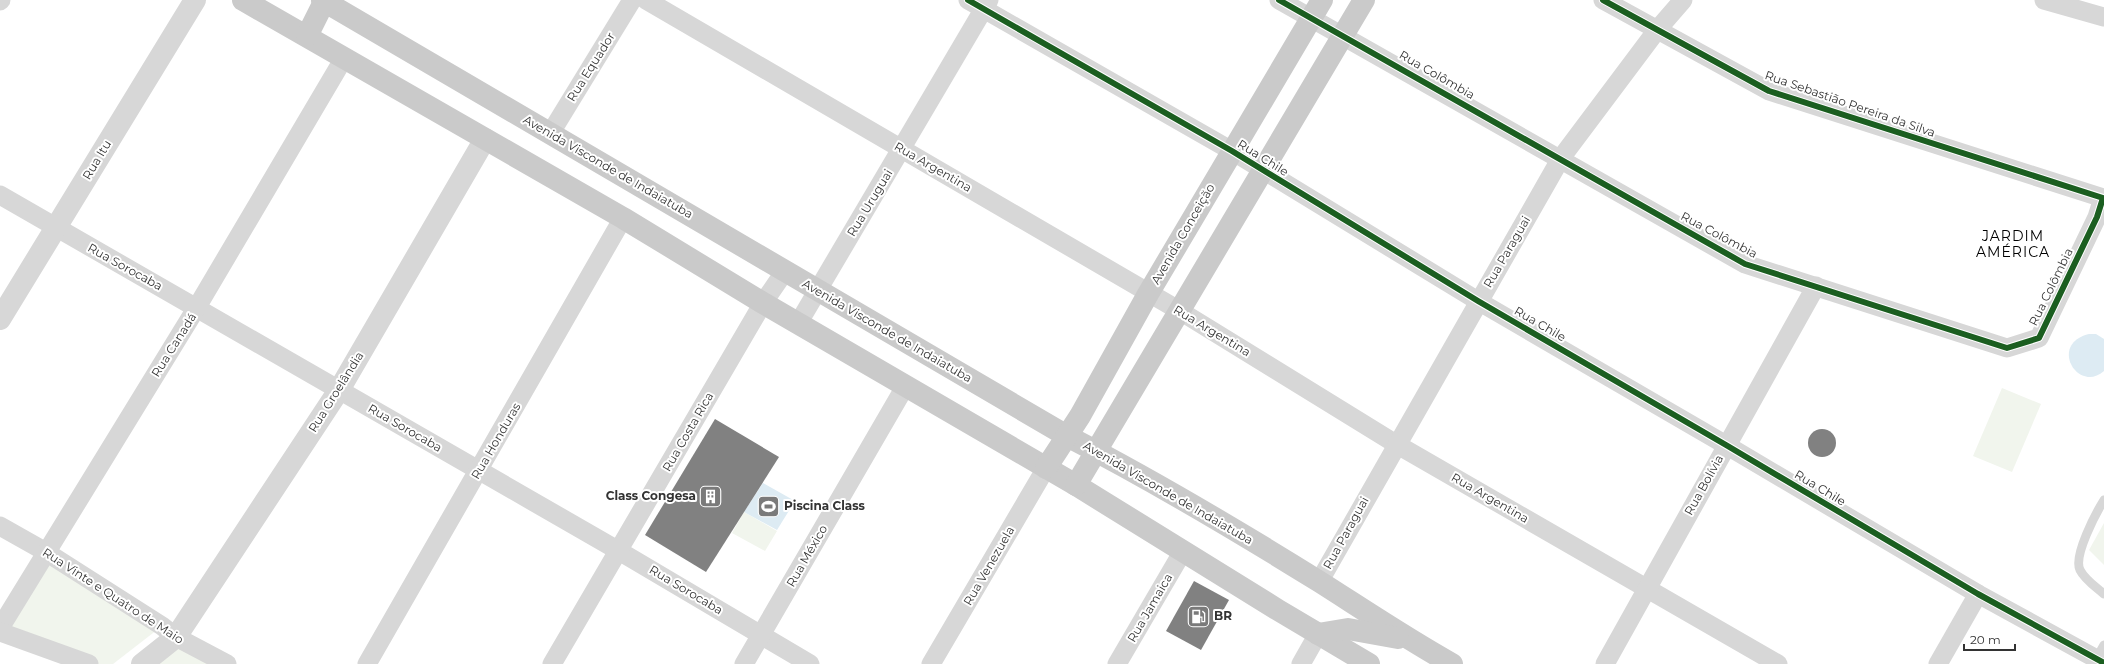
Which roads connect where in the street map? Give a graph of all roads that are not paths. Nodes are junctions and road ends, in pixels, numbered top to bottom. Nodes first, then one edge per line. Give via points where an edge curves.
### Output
1 (195, 0) edge
2 (243, 0) edge
3 (324, 0) edge
4 (632, 0) edge
5 (646, 0) edge
6 (1280, 0) edge
7 (1364, 0) edge
8 (1603, 0) edge
9 (1683, 0) edge
10 (2044, 0) edge
11 (980, 3) edge
12 (1317, 9) edge
13 (2104, 17) edge
14 (1656, 30) junction
15 (1343, 35) junction
16 (307, 36) junction
17 (344, 58) junction
18 (550, 134) junction
19 (485, 139) junction
20 (902, 149) junction
21 (1232, 151) junction
22 (1561, 158) junction
23 (1262, 170) junction
24 (0, 194) edge
25 (2103, 198) joint
26 (623, 218) junction
27 (56, 228) junction
28 (784, 271) junction
29 (1816, 286) junction
30 (818, 290) junction
31 (1148, 294) junction
32 (1478, 301) junction
33 (763, 303) junction
34 (197, 307) junction
35 (1180, 311) junction
36 (0, 319) edge
37 (799, 322) junction
38 (906, 385) junction
39 (339, 390) junction
40 (1067, 436) junction
41 (1396, 444) junction
42 (1726, 445) junction
43 (1097, 452) junction
44 (1046, 468) junction
45 (479, 471) junction
46 (1076, 485) junction
47 (2104, 500) edge
48 (0, 526) edge
49 (620, 551) junction
50 (1183, 551) junction
51 (46, 552) junction
52 (1319, 582) junction
53 (1647, 588) junction
54 (1978, 594) junction
55 (2104, 594) edge
56 (0, 628) edge
57 (0, 632) edge
58 (1318, 634) junction
59 (762, 635) junction
60 (176, 637) junction
61 (1410, 641) junction
62 (2101, 656) edge
63 (89, 664) edge
64 (142, 664) edge
65 (227, 664) edge
66 (367, 664) edge
67 (552, 664) edge
68 (744, 664) edge
69 (810, 664) edge
70 (931, 664) edge
71 (1117, 664) edge
72 (1301, 664) edge
73 (1369, 664) edge
74 (1452, 664) edge
75 (1605, 664) edge
76 (1778, 664) edge
77 (1938, 664) edge

1 - 27 street, Rua Itu
2 - 16 main road
3 - 16 main road
3 - 18 main road, Avenida Visconde de Indaiatuba
4 - 18 street, Rua Equador
5 - 20 street, Rua Argentina
6 - 12 street, Rua Colômbia
7 - 15 main road
8 - 14 street, Rua Sebastião Pereira da Silva
9 - 14 street, Rua Paraguai
10 - 13 street
11 - 20 street, Rua Uruguai
11 - 21 street, Rua Chile
12 - 15 street, Rua Colômbia
12 - 21 main road, Avenida Conceição
14 - 22 street, Rua Paraguai
14 - 25 street, Rua Sebastião Pereira da Silva via 1769,91
15 - 22 street, Rua Colômbia
15 - 23 main road
16 - 17 main road
17 - 19 main road
17 - 34 street, Rua Canadá
18 - 28 main road, Avenida Visconde de Indaiatuba
19 - 26 main road
19 - 39 street, Rua Groelândia
20 - 30 street, Rua Uruguai
20 - 31 street, Rua Argentina
21 - 23 street, Rua Chile
21 - 31 main road, Avenida Conceição
22 - 29 street, Rua Colômbia via 1745,264
22 - 32 street, Rua Paraguai
23 - 32 street, Rua Chile
23 - 35 main road
24 - 27 street, Rua Sorocaba
25 - 29 street, Rua Colômbia via 2097,217 2039,338 2007,348
26 - 33 main road
26 - 45 street, Rua Honduras
27 - 34 street, Rua Sorocaba
27 - 36 street, Rua Itu
28 - 30 main road, Avenida Visconde de Indaiatuba
28 - 33 street, Rua Costa Rica
29 - 42 street, Rua Bolívia
30 - 37 street, Rua Uruguai
30 - 40 main road, Avenida Visconde de Indaiatuba
31 - 35 street, Rua Argentina
31 - 40 main road, Avenida Conceição
32 - 41 street, Rua Paraguai
32 - 42 street, Rua Chile
33 - 37 main road
33 - 49 street, Rua Costa Rica
34 - 39 street, Rua Sorocaba
34 - 51 street, Rua Canadá
35 - 41 street, Rua Argentina
35 - 43 main road
37 - 38 main road
38 - 44 main road
38 - 59 street, Rua México
39 - 45 street, Rua Sorocaba
39 - 60 street, Rua Groelândia
40 - 43 main road, Avenida Visconde de Indaiatuba
40 - 44 main road, Avenida Conceição
41 - 52 street, Rua Paraguai
41 - 53 street, Rua Argentina
42 - 53 street, Rua Bolívia
42 - 54 street, Rua Chile
43 - 46 main road
43 - 52 main road, Avenida Visconde de Indaiatuba via 1124,465
44 - 46 main road
44 - 70 street, Rua Venezuela
45 - 49 street, Rua Sorocaba
45 - 66 street, Rua Honduras
46 - 50 main road
47 - 55 lane via 2095,515 2079,557 2079,568 2085,578
48 - 51 street, Rua Vinte e Quatro de Maio
49 - 59 street, Rua Sorocaba
49 - 67 street, Rua Costa Rica
50 - 58 main road
50 - 71 street, Rua Jamaica
51 - 56 street, Rua Canadá
51 - 60 street, Rua Vinte e Quatro de Maio
52 - 61 main road, Avenida Visconde de Indaiatuba
53 - 75 street, Rua Bolívia
53 - 76 street, Rua Argentina
54 - 62 street, Rua Chile
54 - 77 street
57 - 63 street
58 - 61 main road via 1348,629
58 - 72 street
58 - 73 main road
59 - 68 street, Rua México
59 - 69 street, Rua Sorocaba
60 - 64 street, Rua Groelândia
60 - 65 street, Rua Vinte e Quatro de Maio
61 - 74 main road, Avenida Visconde de Indaiatuba

